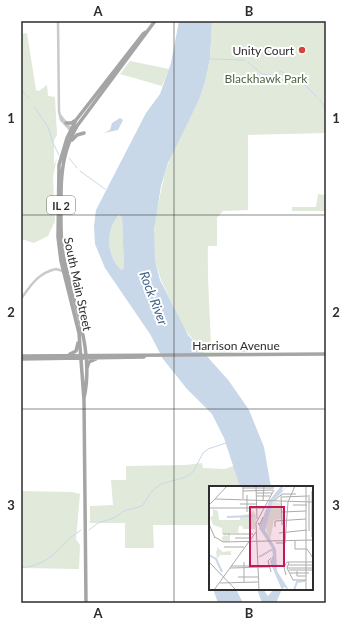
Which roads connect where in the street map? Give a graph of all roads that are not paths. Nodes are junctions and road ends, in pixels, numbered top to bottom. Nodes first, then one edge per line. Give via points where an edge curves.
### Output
1 (58, 21) edge
2 (155, 21) edge
3 (146, 32) junction
4 (83, 111) junction
5 (60, 115) junction
6 (66, 123) junction
7 (72, 130) junction
8 (84, 133) dead end
9 (62, 172) junction
10 (61, 263) junction
11 (56, 269) junction
12 (64, 273) junction
13 (21, 299) edge
14 (75, 318) junction
15 (84, 343) junction
16 (122, 354) junction
17 (326, 354) edge
18 (62, 355) junction
19 (21, 356) edge
20 (83, 356) junction
21 (147, 356) junction
22 (102, 358) junction
23 (21, 359) edge
24 (39, 359) junction
25 (82, 372) junction
26 (85, 393) junction
27 (84, 400) junction
28 (86, 603) edge

1 - 5 street
2 - 3 main road, South Main Street / IL 2
3 - 4 main road, South Main Street / IL 2
3 - 7 main road, South Main Street / IL 2
4 - 6 main road via 73,122
4 - 7 main road, South Main Street / IL 2
5 - 6 street
5 - 7 street via 63,122
6 - 7 street
7 - 9 main road, South Main Street / IL 2
7 - 10 main road, South Main Street / IL 2 via 61,155 58,173 57,227
8 - 9 main road via 72,139
9 - 15 main road, South Main Street / IL 2 via 62,249
10 - 11 street
10 - 12 main road, South Main Street / IL 2
11 - 12 street
11 - 13 street via 45,272
12 - 14 main road, South Main Street / IL 2
14 - 18 main road via 78,348 73,353
14 - 20 main road, South Main Street / IL 2
15 - 16 main road via 91,352
15 - 20 main road, South Main Street / IL 2
16 - 20 main road
16 - 21 main road
17 - 21 main road, Harrison Avenue
18 - 19 main road
18 - 20 main road
20 - 22 main road
20 - 24 main road
20 - 25 main road, South Main Street / IL 2
20 - 26 main road, South Main Street / IL 2
21 - 22 main road
22 - 26 main road via 88,363
23 - 24 main road
24 - 25 main road via 73,360 79,363
25 - 27 main road, South Main Street / IL 2
26 - 27 main road, South Main Street / IL 2
27 - 28 main road, South Main Street / IL 2

